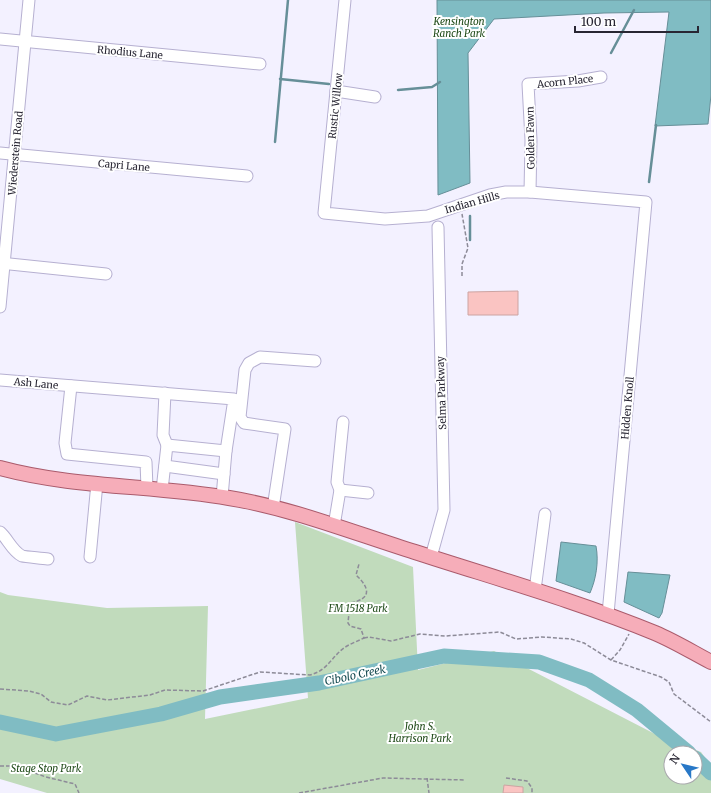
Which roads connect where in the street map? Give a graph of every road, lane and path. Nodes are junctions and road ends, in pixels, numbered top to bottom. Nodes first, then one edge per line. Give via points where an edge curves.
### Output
1 (29, 0) edge
2 (345, 0) edge
3 (0, 40) edge
4 (25, 42) junction
5 (260, 64) dead end
6 (601, 77) dead end
7 (528, 84) joint
8 (336, 91) junction
9 (375, 97) dead end
10 (0, 153) edge
11 (14, 154) junction
12 (248, 176) dead end
13 (530, 192) junction
14 (646, 202) joint
15 (460, 205) junction
16 (324, 213) joint
17 (438, 227) dead end
18 (2, 263) edge
19 (106, 274) dead end
20 (462, 276) dead end
21 (0, 307) edge
22 (315, 361) dead end
23 (0, 380) edge
24 (71, 386) junction
25 (165, 393) junction
26 (343, 422) dead end
27 (167, 445) junction
28 (226, 451) junction
29 (165, 466) junction
30 (0, 468) edge
31 (224, 474) junction
32 (98, 483) junction
33 (147, 488) junction
34 (162, 490) junction
35 (340, 490) junction
36 (368, 493) dead end
37 (222, 497) junction
38 (273, 508) junction
39 (545, 514) dead end
40 (334, 526) junction
41 (0, 532) edge
42 (90, 557) dead end
43 (431, 557) junction
44 (48, 559) dead end
45 (359, 564) dead end
46 (535, 590) junction
47 (608, 614) junction
48 (633, 624) junction
49 (364, 638) junction
50 (611, 660) junction
51 (711, 662) edge
52 (0, 689) edge
53 (711, 722) edge
54 (0, 766) edge
55 (427, 778) junction
56 (506, 778) dead end
57 (465, 780) dead end
58 (79, 793) edge
59 (299, 793) edge
60 (429, 793) edge
61 (532, 793) edge

1 - 4 street, Wiederstein Road
2 - 8 street, Rustic Willow
3 - 4 street, Rhodius Lane
4 - 5 street, Rhodius Lane
4 - 11 street, Wiederstein Road
6 - 7 street, Acorn Place
7 - 13 street, Golden Fawn
8 - 9 street
8 - 16 street, Rustic Willow
10 - 11 street, Capri Lane
11 - 12 street, Capri Lane
11 - 18 street, Wiederstein Road
13 - 14 street, Indian Hills
13 - 15 street, Indian Hills via 506,192
14 - 47 street, Hidden Knoll
15 - 16 street, Indian Hills via 428,216 401,219
15 - 20 path via 468,248 462,264
17 - 43 street, Selma Parkway via 444,510
18 - 19 street
18 - 21 street, Wiederstein Road
22 - 38 street via 260,357 249,363 245,370 240,417 244,423 285,429
23 - 24 street, Ash Lane
24 - 25 street, Ash Lane
24 - 33 street via 65,443 67,454 146,462
25 - 27 street via 163,435
25 - 28 street, Ash Lane via 234,399
26 - 35 street via 337,482
27 - 28 street
27 - 29 street
28 - 31 street
29 - 31 street
29 - 34 street
30 - 32 main road via 23,474
31 - 37 street
32 - 33 main road
32 - 42 street
33 - 34 main road
34 - 37 main road
35 - 36 street
35 - 40 street
37 - 38 main road
38 - 40 main road
39 - 46 street
40 - 43 main road
41 - 44 street via 22,556
43 - 46 main road
45 - 49 path via 356,575 365,584 367,592 360,602 350,603 348,623 361,629
46 - 47 main road
47 - 48 main road
48 - 50 path via 626,643
48 - 51 main road
49 - 50 path via 392,642 420,634 445,636 500,632 516,639 558,637 584,643
49 - 52 path via 345,646 328,667 320,669 316,674 260,672 203,691 165,690 150,695 107,700 87,696 68,705 51,702 41,694 29,691
50 - 53 path via 661,677 669,682 674,694
54 - 58 path via 15,766 75,784
55 - 57 path
55 - 59 path via 383,778
55 - 60 path
56 - 61 path via 527,781

